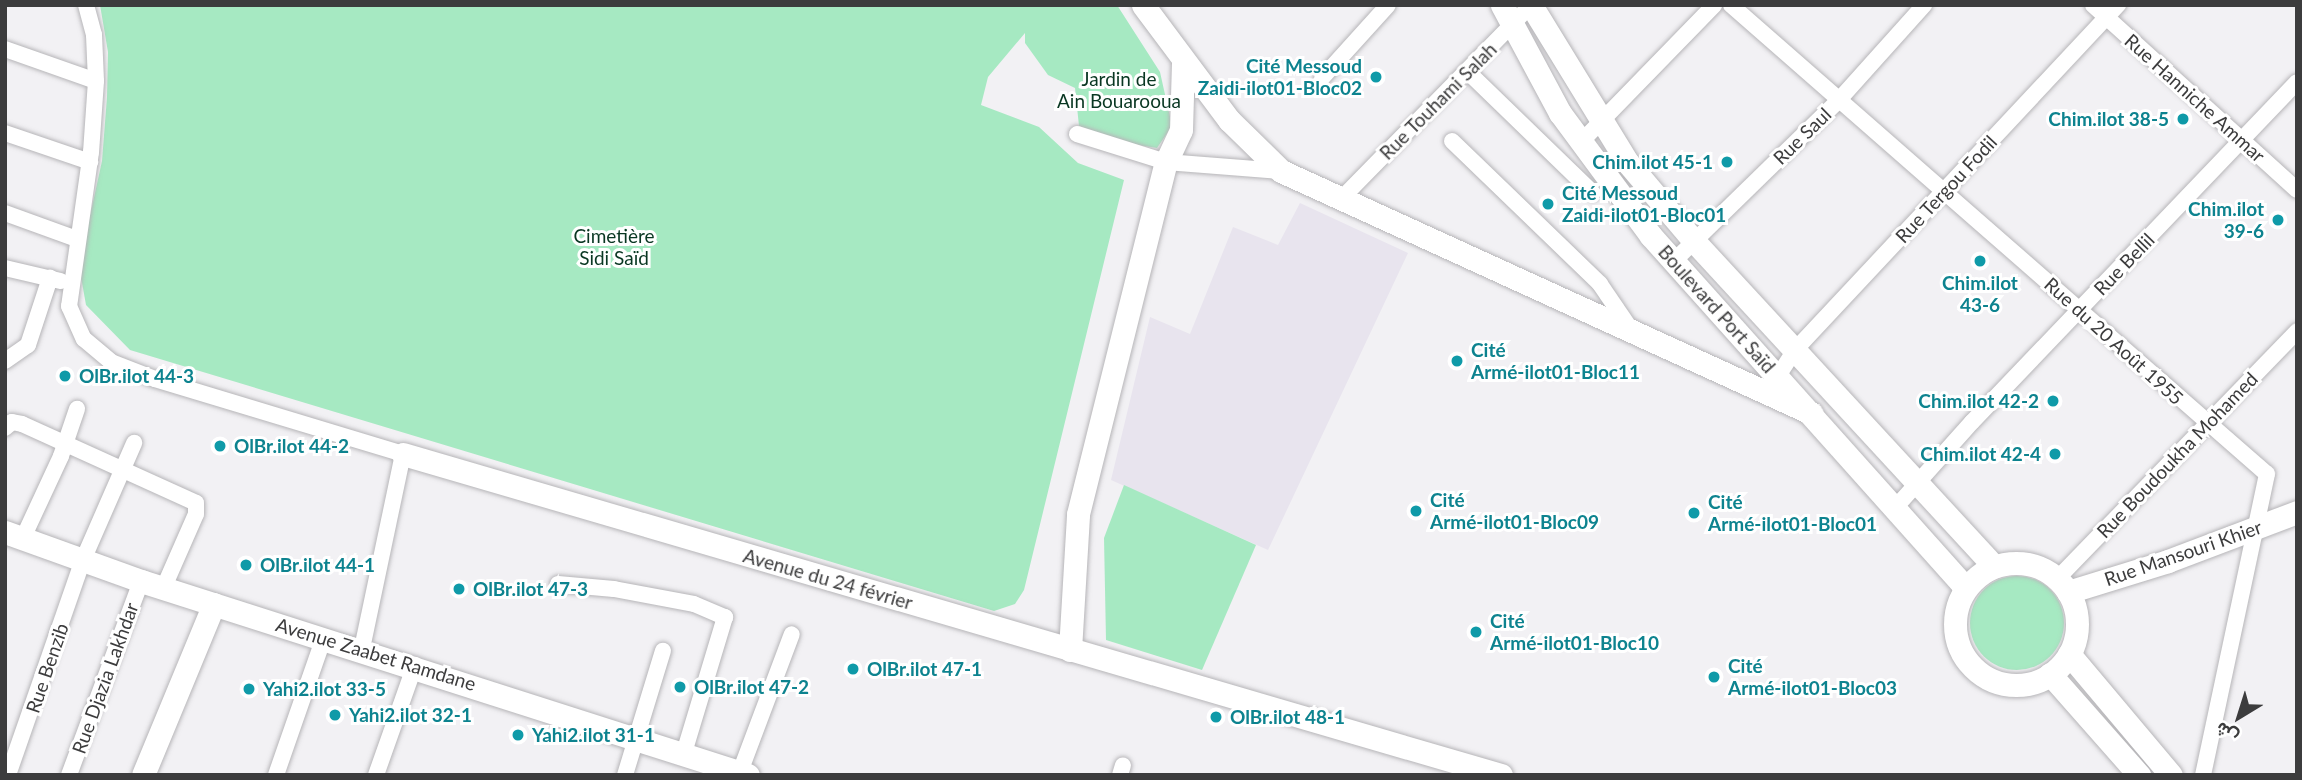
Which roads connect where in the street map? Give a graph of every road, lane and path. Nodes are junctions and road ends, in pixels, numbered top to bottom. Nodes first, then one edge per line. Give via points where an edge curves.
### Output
1 (86, 5) edge
2 (1143, 5) edge
3 (1388, 5) edge
4 (1531, 5) edge
5 (1714, 5) edge
6 (1731, 5) edge
7 (1924, 5) edge
8 (2093, 5) edge
9 (2118, 5) edge
10 (1507, 16) edge
11 (2106, 18) junction
12 (5, 49) edge
13 (1183, 62) junction
14 (1467, 71) junction
15 (1322, 78) dead end
16 (96, 81) junction
17 (2297, 82) edge
18 (1838, 101) junction
19 (1602, 122) junction
20 (5, 133) edge
21 (1077, 134) dead end
22 (1452, 141) dead end
23 (1581, 142) junction
24 (2242, 142) junction
25 (90, 162) junction
26 (1166, 162) junction
27 (1281, 171) junction
28 (2297, 190) edge
29 (1593, 193) dead end
30 (1943, 193) junction
31 (1344, 196) junction
32 (5, 213) edge
33 (77, 239) junction
34 (1693, 240) junction
35 (1674, 261) junction
36 (5, 268) edge
37 (50, 278) junction
38 (73, 284) junction
39 (2080, 309) junction
40 (1632, 331) junction
41 (2294, 338) edge
42 (1795, 350) junction
43 (5, 360) edge
44 (1778, 376) junction
45 (77, 410) dead end
46 (1811, 413) junction
47 (2207, 425) junction
48 (5, 428) edge
49 (134, 443) dead end
50 (65, 444) junction
51 (403, 454) junction
52 (124, 474) junction
53 (1918, 483) junction
54 (1895, 508) junction
55 (2297, 512) edge
56 (2256, 529) junction
57 (14, 535) edge
58 (83, 560) junction
59 (1994, 566) junction
60 (141, 580) junction
61 (558, 584) dead end
62 (2063, 585) junction
63 (163, 587) junction
64 (1966, 588) junction
65 (214, 604) junction
66 (792, 634) dead end
67 (324, 637) junction
68 (362, 649) junction
69 (1070, 650) junction
70 (663, 651) dead end
71 (2069, 654) junction
72 (415, 665) junction
73 (2050, 674) junction
74 (638, 737) junction
75 (684, 753) junction
76 (281, 774) edge
77 (744, 774) edge
78 (8, 775) edge
79 (69, 775) edge
80 (143, 775) edge
81 (376, 775) edge
82 (625, 775) edge
83 (1501, 775) edge
84 (2139, 775) edge
85 (2171, 775) edge
86 (2203, 775) edge

1 - 16 street, Avenue du 24 février via 94,35
2 - 13 main road
3 - 15 street
4 - 10 street, Rue Touhami Salah
4 - 19 main road
5 - 19 street
6 - 18 street, Rue du 20 Août 1955
7 - 18 street, Rue Saul
8 - 11 street, Rue Hanniche Ammar
9 - 11 street, Rue Tergou Fodil
10 - 14 street, Rue Touhami Salah
10 - 23 main road, Boulevard Port Saïd
11 - 24 street, Rue Hanniche Ammar
11 - 30 street, Rue Tergou Fodil
12 - 16 street
13 - 26 main road via 1181,130
13 - 27 main road via 1229,120
14 - 29 street
14 - 31 street, Rue Touhami Salah
16 - 25 street, Avenue du 24 février
17 - 24 street, Rue Bellil
18 - 30 street, Rue du 20 Août 1955
18 - 34 street, Rue Saul
19 - 23 street
19 - 34 main road via 1628,163
20 - 25 street
21 - 26 street
22 - 40 street via 1600,284
23 - 35 main road, Boulevard Port Saïd
24 - 28 street, Rue Hanniche Ammar
24 - 39 street, Rue Bellil
25 - 33 street, Avenue du 24 février
26 - 27 street
26 - 69 main road via 1079,514
27 - 31 main road
30 - 39 street, Rue du 20 Août 1955
30 - 42 street, Rue Tergou Fodil
31 - 40 main road
32 - 33 street
33 - 38 street, Avenue du 24 février
34 - 35 street, Rue Saul
34 - 42 main road
35 - 44 main road, Boulevard Port Saïd
36 - 37 street
37 - 38 street
37 - 43 street via 28,345
38 - 51 street, Avenue du 24 février via 69,306 84,339 111,362
39 - 47 street, Rue du 20 Août 1955
39 - 53 street, Rue Bellil
40 - 46 main road
41 - 47 street, Rue Boudoukha Mohamed
42 - 44 street, Rue Tergou Fodil
42 - 53 main road
44 - 46 main road, Boulevard Port Saïd
45 - 50 street
46 - 54 main road, Boulevard Port Saïd
47 - 56 street, Rue du 20 Août 1955 via 2267,474
47 - 62 street, Rue Boudoukha Mohamed
48 - 50 street via 12,422
49 - 52 street, Rue Benzib
50 - 52 street
50 - 57 street
51 - 68 street
51 - 69 main road, Avenue du 24 février
52 - 58 street, Rue Benzib
52 - 63 street via 188,495 196,503 196,514
53 - 54 street, Rue Bellil
53 - 59 main road
54 - 64 main road, Boulevard Port Saïd
55 - 56 main road, Rue Mansouri Khier
56 - 62 main road, Rue Mansouri Khier
56 - 86 street, Rue du 20 Août 1955
57 - 58 main road, Avenue Zaabet Ramdane
58 - 60 main road, Avenue Zaabet Ramdane
58 - 78 street, Rue Benzib
59 - 62 main road via 2027,564
59 - 64 main road
60 - 63 main road, Avenue Zaabet Ramdane
60 - 79 street, Rue Djazia Lakhdar
61 - 75 street via 681,601 716,610 725,617
62 - 71 main road via 2077,623
63 - 65 main road, Avenue Zaabet Ramdane
64 - 73 main road via 1955,622 1957,640 1974,668 1995,680 2019,684
65 - 67 main road, Avenue Zaabet Ramdane
65 - 80 main road
66 - 77 street
67 - 68 main road, Avenue Zaabet Ramdane
67 - 76 street
68 - 72 main road, Avenue Zaabet Ramdane
69 - 83 main road, Avenue du 24 février
70 - 74 street
71 - 73 main road
71 - 85 main road
72 - 74 main road, Avenue Zaabet Ramdane
72 - 81 street
73 - 84 main road
74 - 75 main road, Avenue Zaabet Ramdane
74 - 82 street
75 - 77 main road, Avenue Zaabet Ramdane

